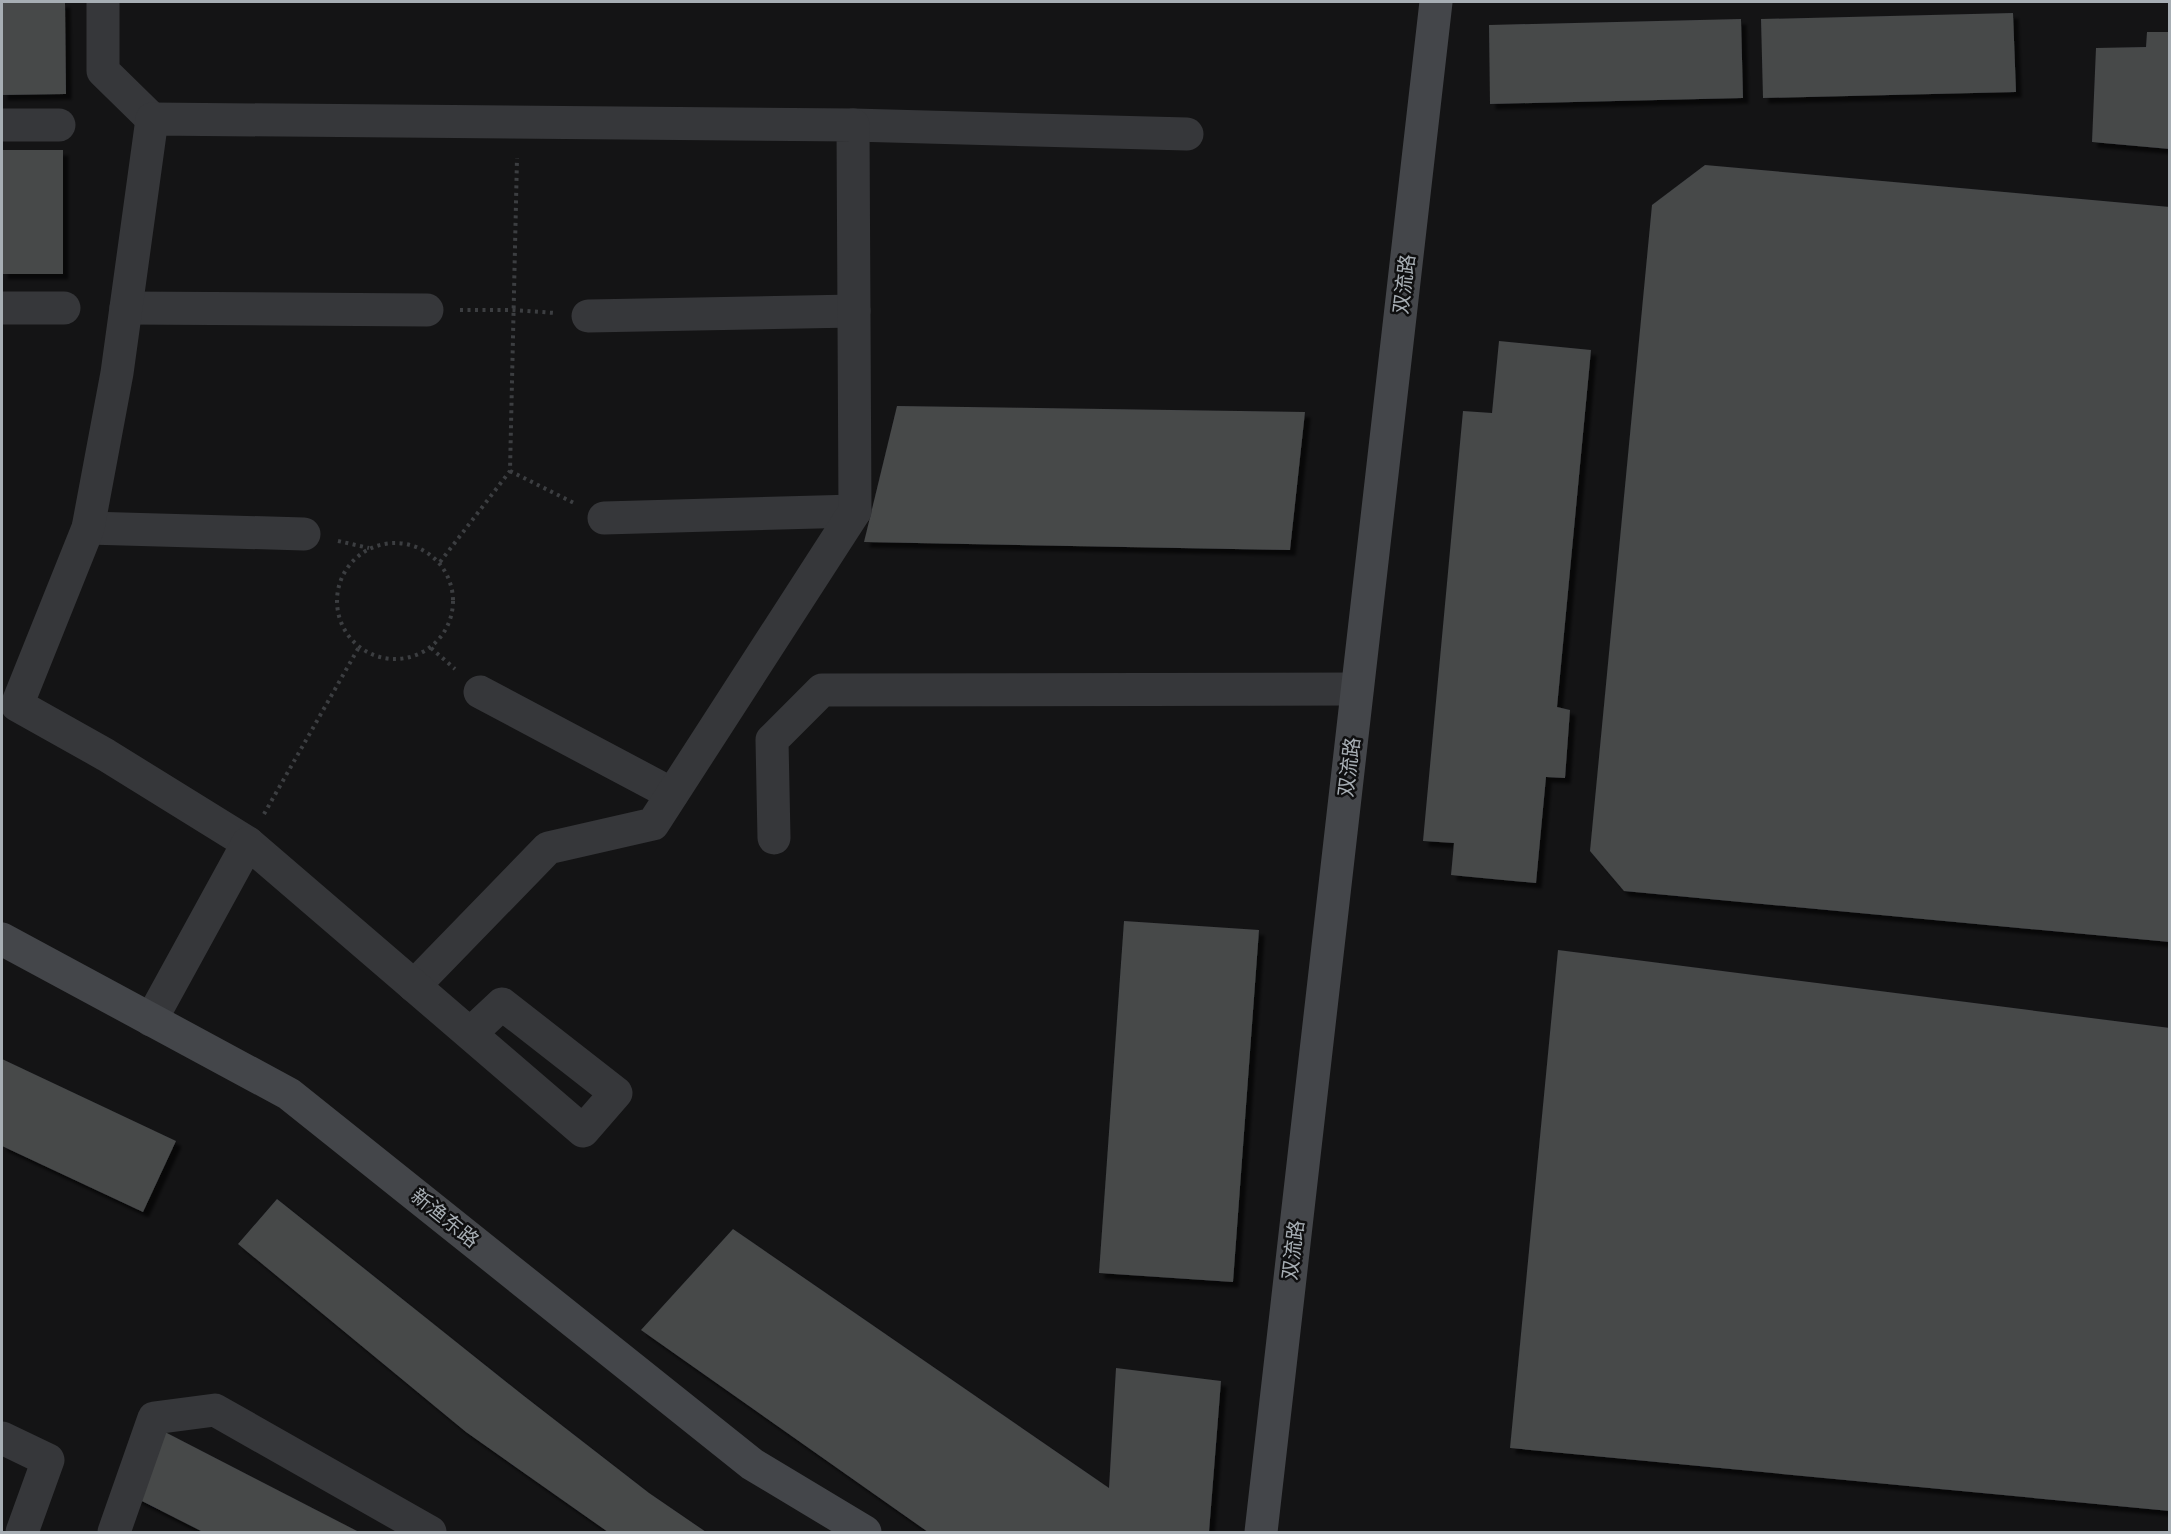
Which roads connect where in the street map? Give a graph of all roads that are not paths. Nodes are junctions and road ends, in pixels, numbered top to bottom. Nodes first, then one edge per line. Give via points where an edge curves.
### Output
1 (103, 2) edge
2 (1436, 2) edge
3 (152, 119) junction
4 (2, 125) edge
5 (59, 126) dead end
6 (854, 126) junction
7 (1187, 134) dead end
8 (2, 308) edge
9 (64, 308) dead end
10 (126, 308) junction
11 (427, 310) road end
12 (854, 311) junction
13 (588, 316) dead end
14 (855, 511) junction
15 (604, 518) road end
16 (88, 528) junction
17 (304, 534) dead end
18 (1358, 689) junction
19 (480, 692) dead end
20 (672, 794) junction
21 (774, 838) dead end
22 (248, 843) junction
23 (2, 939) edge
24 (414, 986) junction
25 (151, 1020) junction
26 (470, 1034) dead end
27 (2, 1438) edge
28 (21, 1533) edge
29 (114, 1533) edge
30 (430, 1533) edge
31 (865, 1533) edge
32 (1261, 1533) edge

1 - 3 street via 103,71
2 - 18 street, 双流路
3 - 6 street
3 - 10 street
4 - 5 street
6 - 7 street
6 - 12 street
8 - 9 street
10 - 11 street
10 - 16 street
12 - 13 street
12 - 14 street
14 - 15 street
14 - 20 street
16 - 17 street
16 - 22 street via 17,705
18 - 21 street via 822,690 772,740
18 - 32 street, 双流路
19 - 20 street
20 - 24 street via 653,824 548,848
22 - 24 street
22 - 25 street
23 - 25 street, 新渔东路
24 - 26 street
25 - 31 street, 新渔东路 via 289,1094 752,1464
27 - 28 street via 48,1460
29 - 30 street via 154,1418 215,1410

